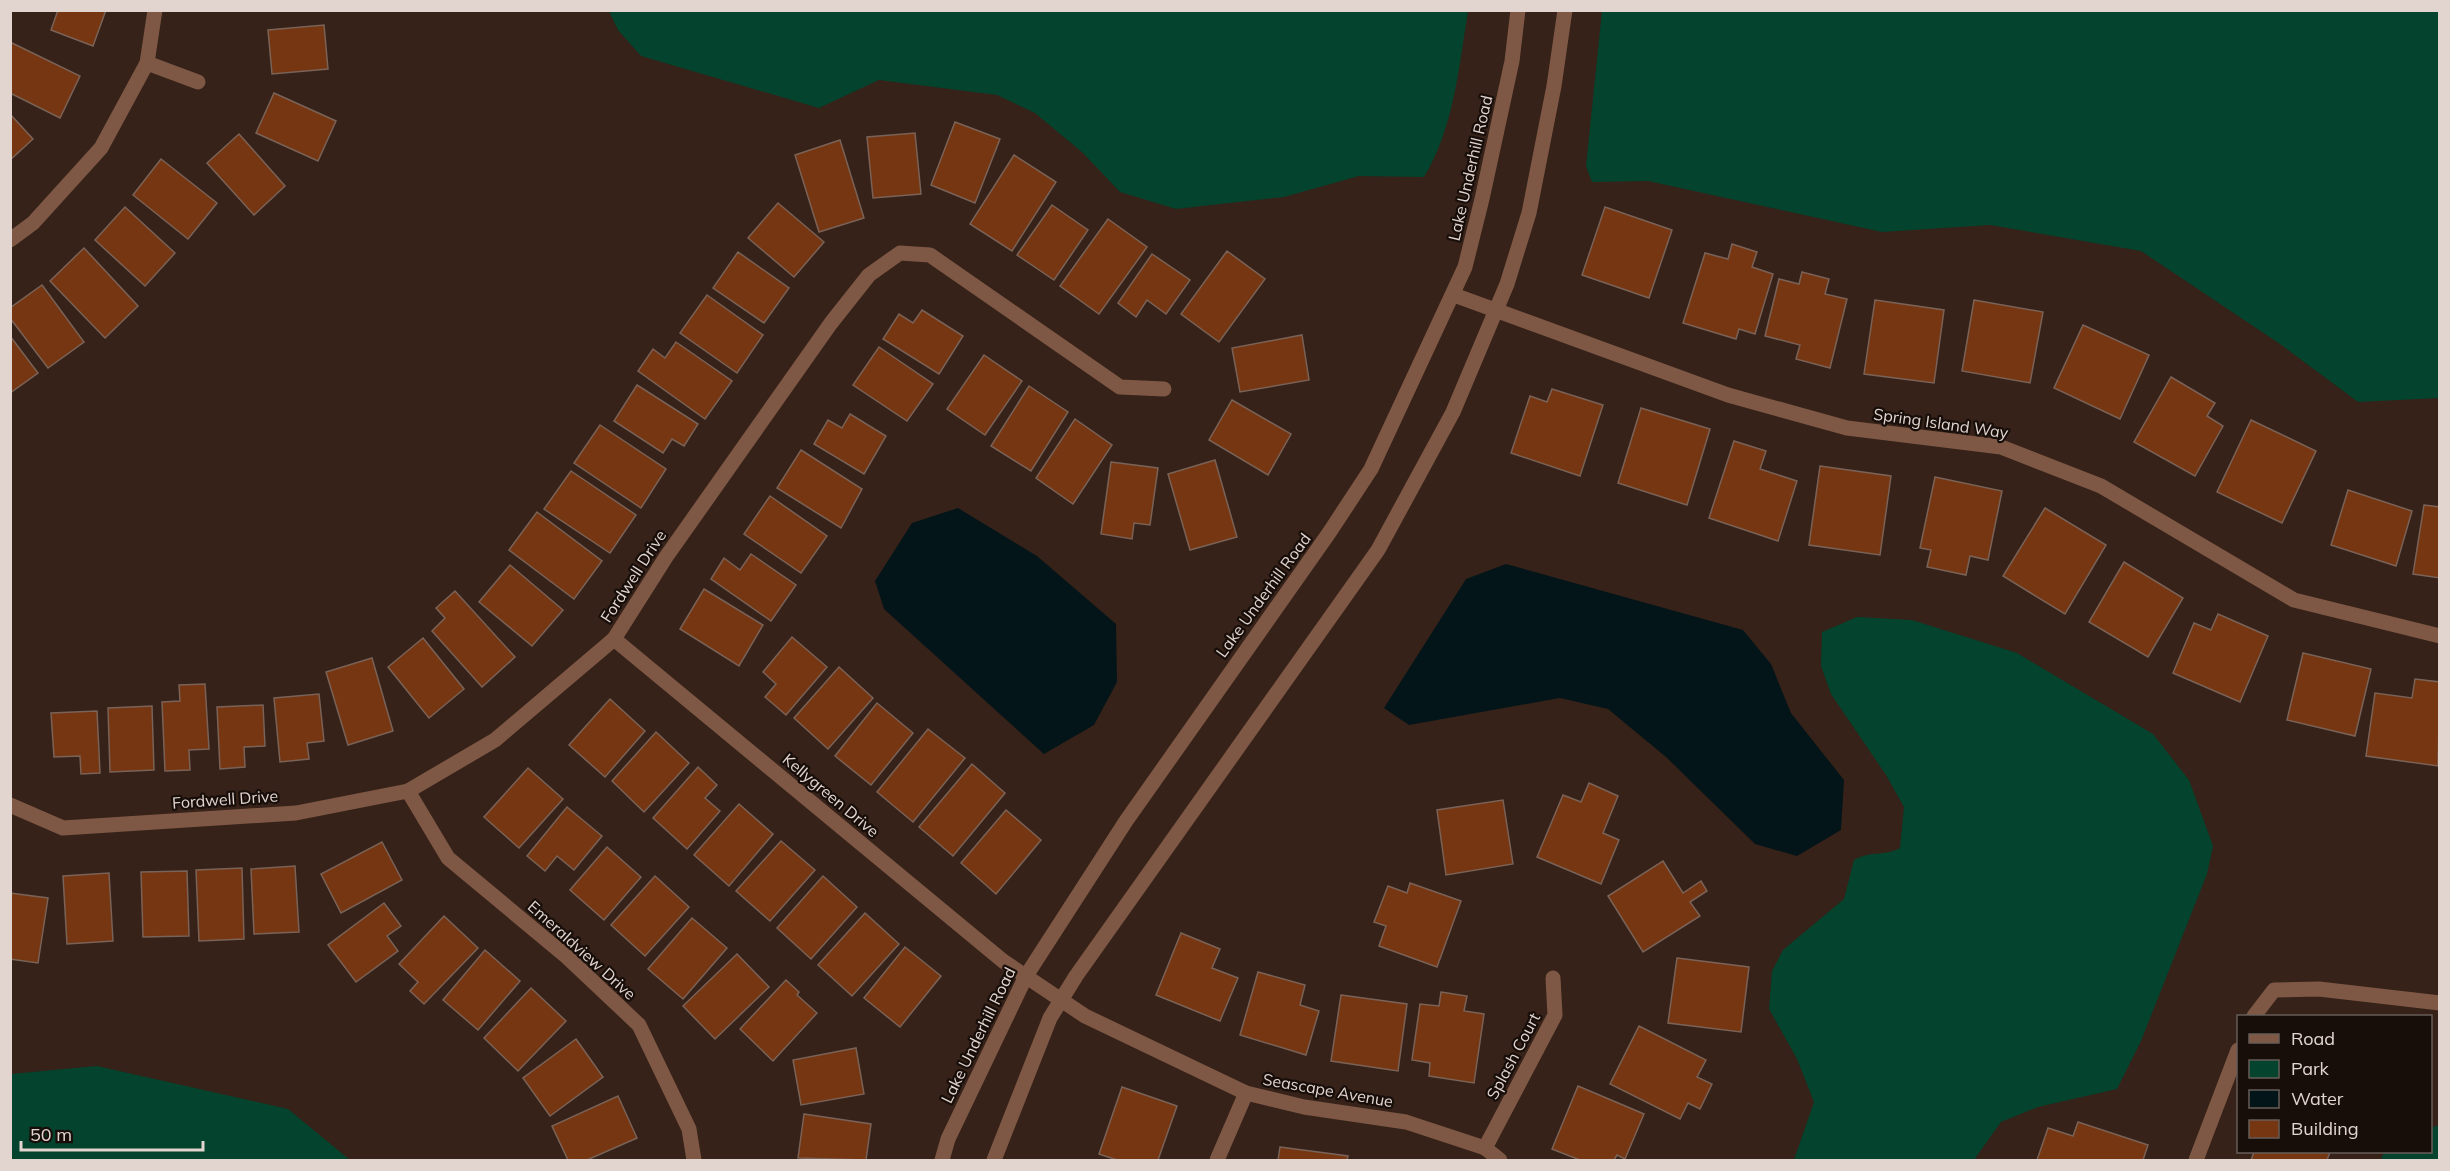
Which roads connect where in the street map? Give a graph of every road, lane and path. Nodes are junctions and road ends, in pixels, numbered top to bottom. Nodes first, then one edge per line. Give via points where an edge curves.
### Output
1 (155, 10) edge
2 (1518, 10) edge
3 (1565, 10) edge
4 (147, 63) junction
5 (198, 82) dead end
6 (10, 240) edge
7 (1454, 295) junction
8 (1497, 312) junction
9 (1164, 389) dead end
10 (2439, 636) edge
11 (614, 639) junction
12 (408, 791) junction
13 (10, 805) edge
14 (1026, 976) junction
15 (1553, 978) dead end
16 (1062, 1000) junction
17 (2439, 1003) edge
18 (2255, 1015) edge
19 (2237, 1053) edge
20 (1246, 1094) junction
21 (1485, 1148) junction
22 (694, 1161) edge
23 (942, 1161) edge
24 (994, 1161) edge
25 (1217, 1161) edge
26 (1500, 1161) edge
27 (2196, 1161) edge

1 - 4 street
2 - 7 street, Lake Underhill Road via 1512,61 1482,199
3 - 8 street via 1529,213
4 - 5 street
4 - 6 street via 102,148 33,223
7 - 8 street, Spring Island Way
7 - 14 street, Lake Underhill Road via 1371,469 1126,821
8 - 10 street, Spring Island Way via 1728,395 1847,428 2001,447 2101,486 2294,600
8 - 16 street via 1453,412 1378,550 1182,823
9 - 11 street, Fordwell Drive via 1120,387 930,255 900,253 869,275 831,323 666,557
11 - 12 street, Fordwell Drive via 495,740
11 - 14 street, Kellygreen Drive
12 - 13 street, Fordwell Drive via 296,813 63,828
12 - 22 street, Emeraldview Drive via 448,858 567,957 639,1025 689,1129
14 - 16 street, Seascape Avenue
14 - 23 street, Lake Underhill Road via 948,1139
15 - 21 street, Splash Court via 1555,1015
16 - 20 street, Seascape Avenue via 1084,1016
16 - 24 street via 1050,1018
17 - 18 street via 2319,988 2274,990
19 - 27 street
20 - 21 street, Seascape Avenue via 1406,1122
20 - 25 street
21 - 26 street, Seascape Avenue

